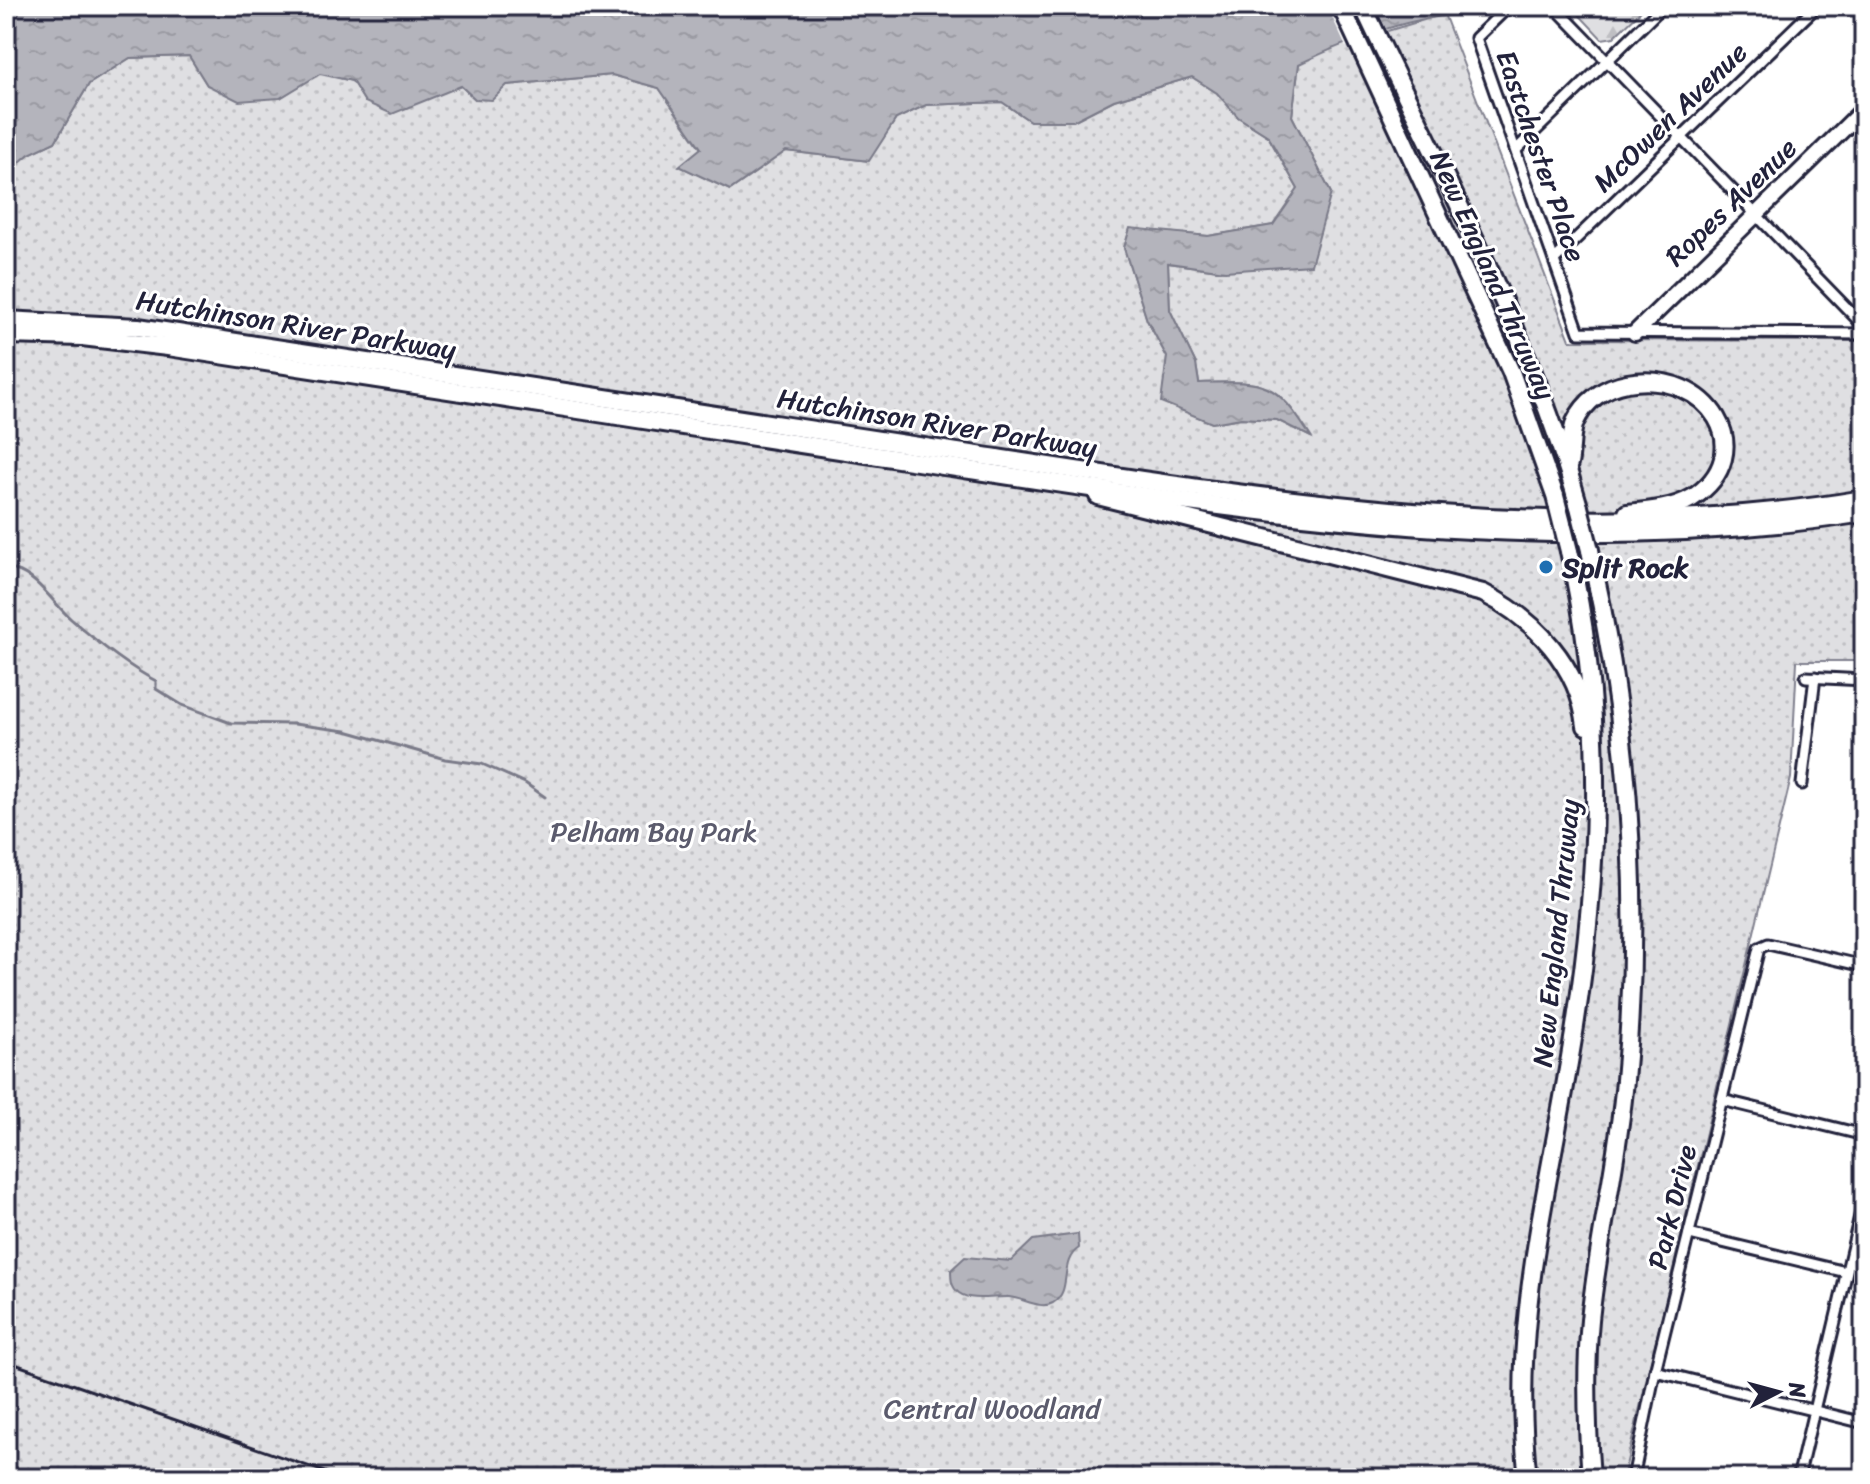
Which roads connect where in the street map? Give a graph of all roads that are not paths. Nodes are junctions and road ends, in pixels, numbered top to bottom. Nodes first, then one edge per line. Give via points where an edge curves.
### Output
1 (1341, 6) edge
2 (1363, 6) edge
3 (1509, 6) edge
4 (1554, 6) edge
5 (1663, 6) edge
6 (1817, 6) edge
7 (1607, 60) junction
8 (1861, 117) edge
9 (1681, 137) junction
10 (1516, 150) junction
11 (1754, 214) junction
12 (1554, 260) junction
13 (6, 320) edge
14 (1864, 326) edge
15 (1635, 333) junction
16 (1864, 334) edge
17 (6, 335) edge
18 (1568, 470) junction
19 (1075, 486) junction
20 (1864, 499) edge
21 (1864, 513) edge
22 (1565, 521) junction
23 (1864, 680) edge
24 (1597, 767) junction
25 (1802, 784) dead end
26 (1864, 966) edge
27 (1722, 1100) junction
28 (1864, 1135) edge
29 (1864, 1199) edge
30 (1689, 1234) junction
31 (1846, 1272) junction
32 (1655, 1371) junction
33 (1814, 1411) junction
34 (1864, 1423) edge
35 (1528, 1478) edge
36 (1591, 1478) edge
37 (1633, 1478) edge
38 (1798, 1478) edge

1 - 24 highway, New England Thruway, bridge via 1511,372 1555,496 1592,683
2 - 18 highway, New England Thruway via 1514,328
3 - 10 street, Eastchester Place via 1476,38
4 - 7 street
5 - 7 street
6 - 9 street, McOwen Avenue
7 - 9 street
7 - 10 street
8 - 11 street, Ropes Avenue
9 - 11 street
9 - 12 street, McOwen Avenue
10 - 12 street, Eastchester Place
11 - 14 street
11 - 15 street, Ropes Avenue
12 - 15 street, Eastchester Place via 1579,332
13 - 22 highway, Hutchinson River Parkway via 138,327 1250,495
15 - 16 street
17 - 19 highway, Hutchinson River Parkway via 168,347
18 - 22 highway via 1578,417 1592,399 1613,386 1653,381 1685,387 1706,402 1720,424 1718,466 1693,497 1666,507
18 - 36 highway, New England Thruway, bridge via 1590,550 1621,714 1633,896 1625,1080 1589,1331
19 - 21 highway, Hutchinson River Parkway via 1291,516 1529,535 1697,533
19 - 24 highway via 1112,502 1448,582 1492,598 1528,622 1565,667 1581,701
20 - 22 highway, Hutchinson River Parkway via 1709,518
23 - 25 street via 1810,677
24 - 35 highway, New England Thruway via 1593,880 1582,978 1525,1316 1521,1388
26 - 27 street, Park Drive via 1768,944 1759,948
27 - 28 street
27 - 30 street, Park Drive
29 - 31 street
30 - 31 street
30 - 32 street, Park Drive
31 - 33 street
32 - 33 street
32 - 37 street, Park Drive
33 - 34 street
33 - 38 street

